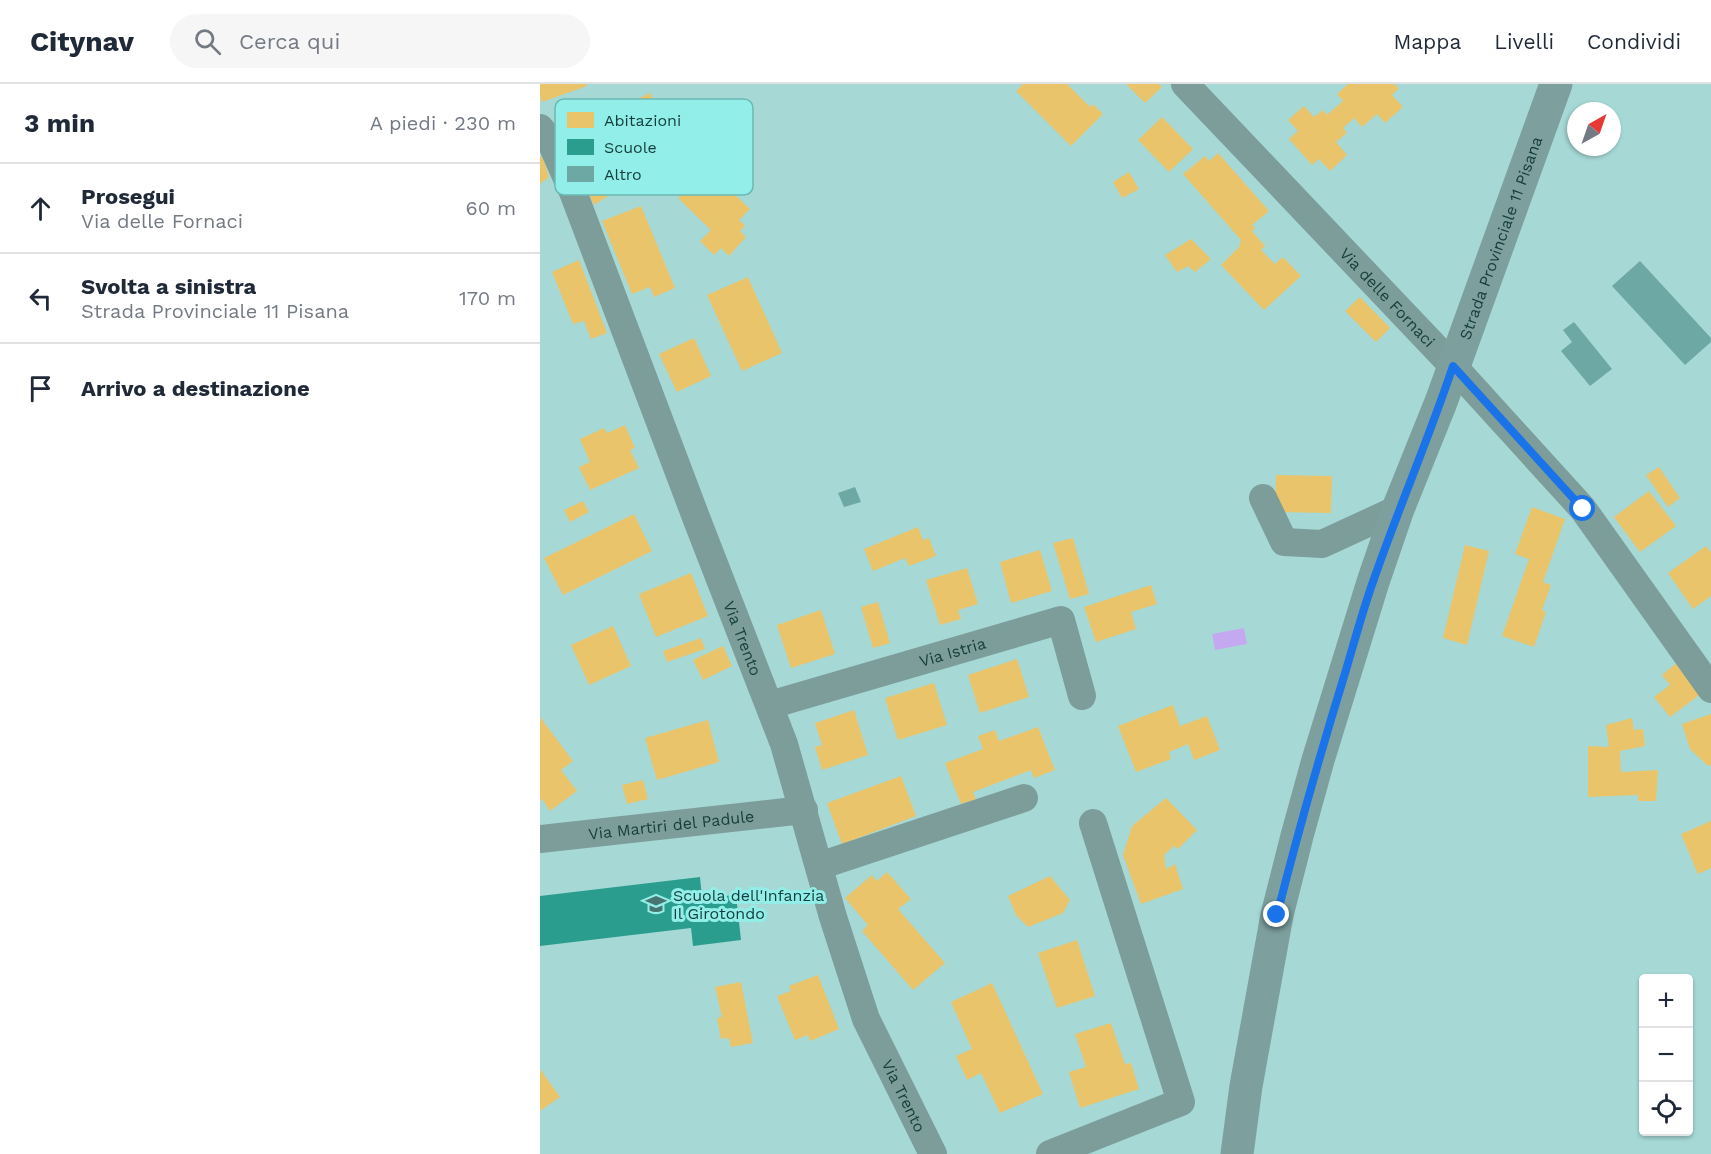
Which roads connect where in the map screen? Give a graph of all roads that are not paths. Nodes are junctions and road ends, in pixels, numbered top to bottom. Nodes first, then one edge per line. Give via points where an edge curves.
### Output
1 (1185, 84) edge
2 (1556, 84) edge
3 (540, 128) edge
4 (555, 151) edge
5 (574, 195) edge
6 (1453, 366) junction
7 (1263, 498) dead end
8 (1398, 509) junction
9 (1711, 689) edge
10 (1082, 696) dead end
11 (770, 705) junction
12 (1024, 798) dead end
13 (804, 810) junction
14 (1093, 823) dead end
15 (540, 839) edge
16 (819, 866) junction
17 (933, 1154) edge
18 (1050, 1154) edge
19 (1237, 1154) edge

1 - 6 street, Via delle Fornaci
2 - 6 main road, Strada Provinciale 11 Pisana
3 - 4 street, Via Trento
5 - 11 street, Via Trento
6 - 8 main road, Strada Provinciale 11 Pisana
6 - 9 street, Via delle Fornaci via 1583,509
7 - 8 street via 1284,542 1322,544
8 - 19 main road, Strada Provinciale 11 Pisana via 1318,760 1277,915
10 - 11 street, Via Istria via 1061,620
11 - 13 street, Via Trento
12 - 16 street
13 - 15 street, Via Martiri del Padule
13 - 16 street, Via Trento
14 - 18 street via 1181,1102
16 - 17 street, Via Trento via 866,1019

